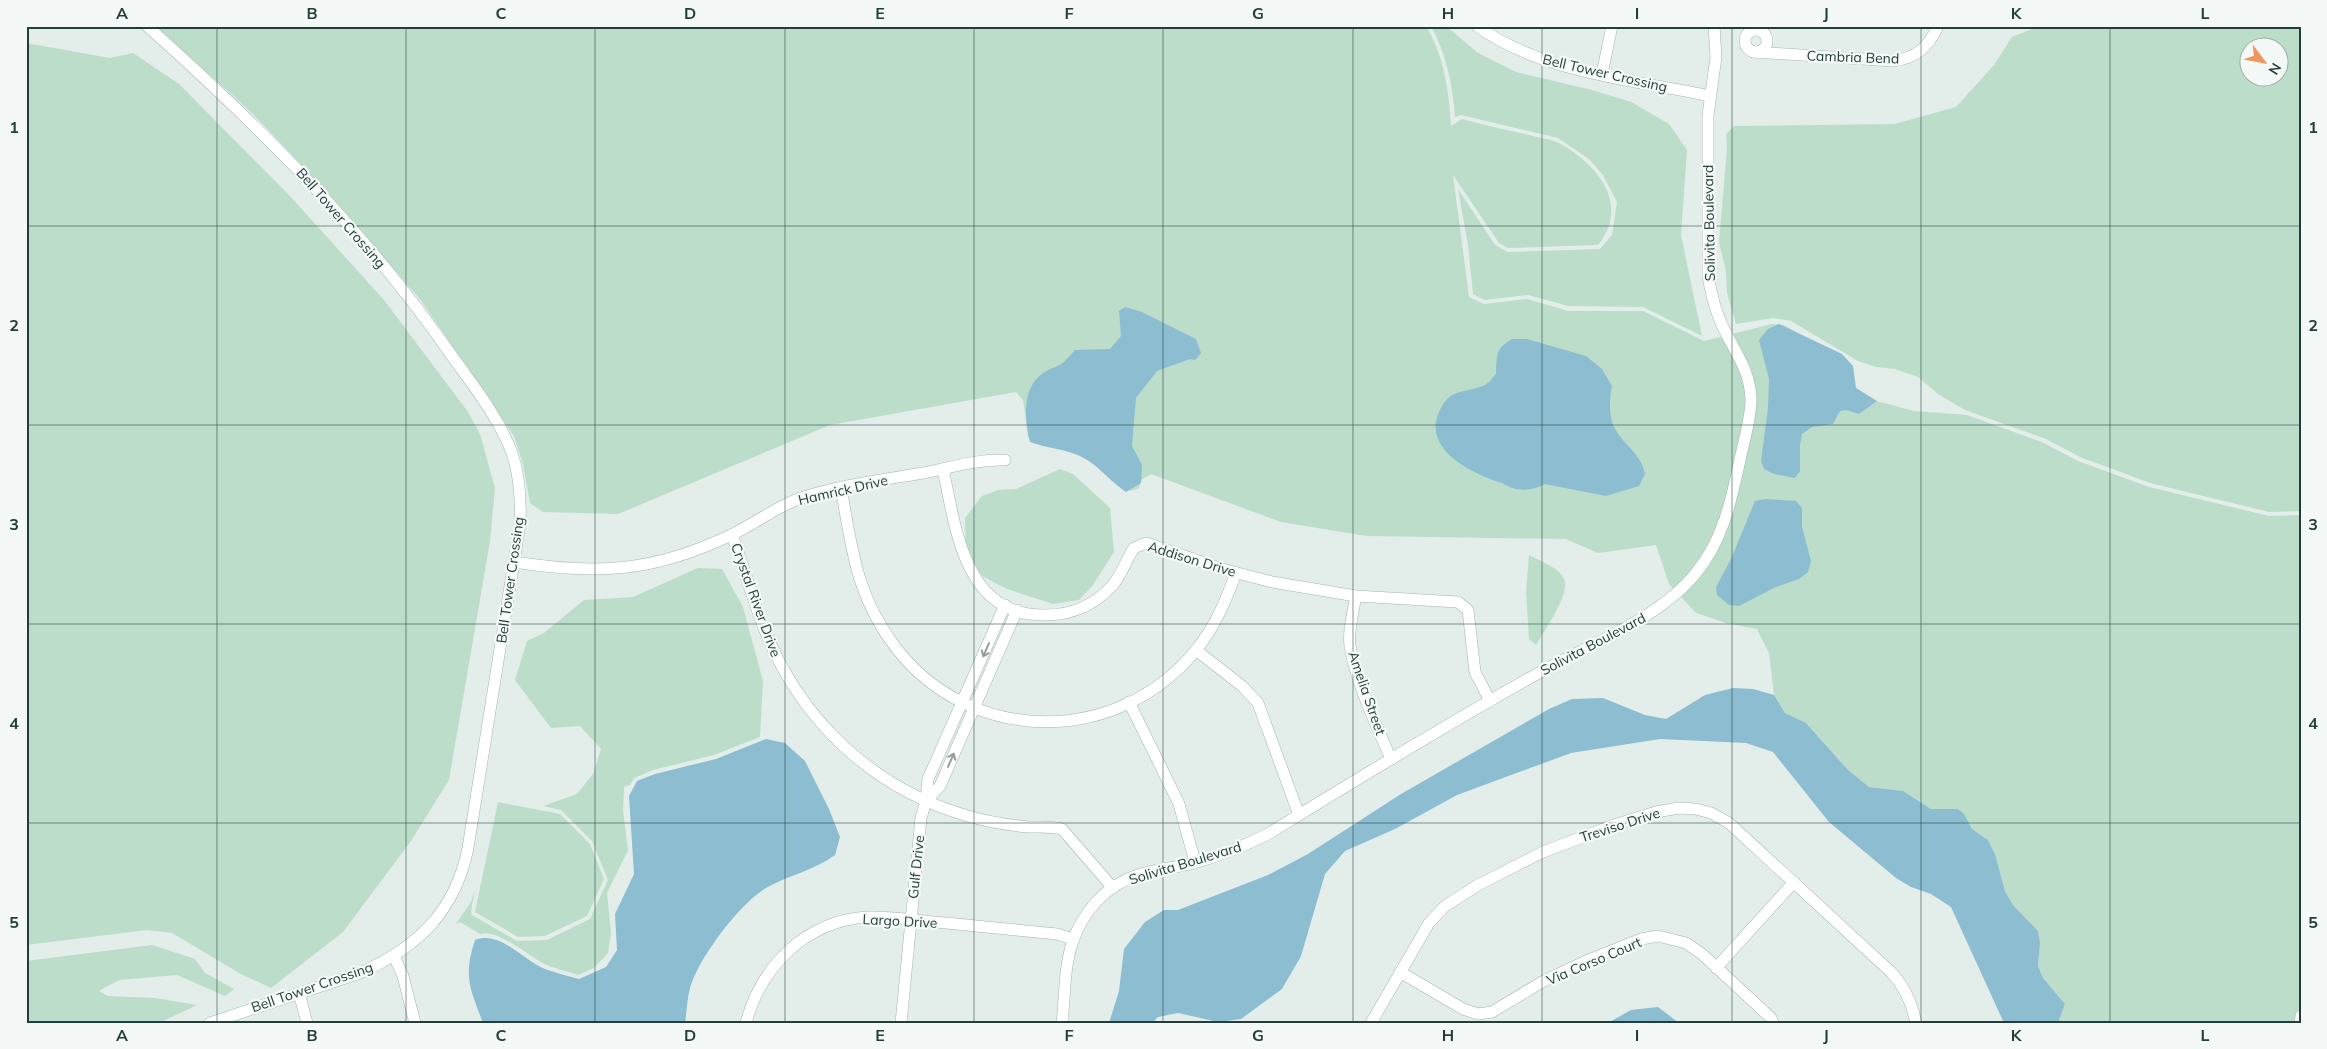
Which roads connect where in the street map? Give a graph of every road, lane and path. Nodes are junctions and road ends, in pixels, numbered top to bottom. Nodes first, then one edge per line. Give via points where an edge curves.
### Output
1 (146, 26) edge
2 (1477, 26) edge
3 (1612, 26) edge
4 (1714, 26) edge
5 (1938, 26) edge
6 (1754, 52) dead end
7 (1602, 74) junction
8 (1710, 96) junction
9 (1005, 460) dead end
10 (942, 469) junction
11 (841, 488) junction
12 (732, 535) junction
13 (514, 562) junction
14 (1236, 573) junction
15 (1356, 596) junction
16 (1005, 605) junction
17 (1017, 610) junction
18 (1196, 650) junction
19 (1490, 701) junction
20 (1130, 702) junction
21 (962, 704) junction
22 (974, 708) junction
23 (1391, 759) junction
24 (926, 801) junction
25 (1299, 815) junction
26 (1195, 862) junction
27 (1794, 882) junction
28 (1113, 888) junction
29 (910, 920) junction
30 (1074, 939) junction
31 (394, 956) junction
32 (1716, 968) junction
33 (1400, 972) junction
34 (299, 992) junction
35 (2301, 1016) edge
36 (210, 1023) edge
37 (308, 1023) edge
38 (415, 1023) edge
39 (746, 1023) edge
40 (901, 1023) edge
41 (1062, 1023) edge
42 (1371, 1023) edge
43 (1773, 1023) edge
44 (1916, 1023) edge
45 (2300, 1023) edge

1 - 13 street, Bell Tower Crossing via 249,120 334,208 414,304 476,390 504,434 517,473 520,510
2 - 7 street, Bell Tower Crossing via 1539,59
3 - 7 street
4 - 8 street, Solivita Boulevard via 1716,57
5 - 6 street, Cambria Bend via 1933,38 1909,59 1893,61
7 - 8 street, Bell Tower Crossing
8 - 19 street, Solivita Boulevard via 1708,276 1722,325 1748,375 1751,398 1723,529 1696,573 1659,608
9 - 10 street, Hamrick Drive
10 - 11 street, Hamrick Drive
10 - 16 street, Addison Drive via 964,559 980,585
11 - 12 street, Hamrick Drive via 786,504
11 - 21 street via 857,573 873,612 909,663
12 - 13 street, Hamrick Drive via 680,556 631,567 577,570
12 - 24 street, Crystal River Drive via 764,628 800,696 834,737 860,761
13 - 31 street, Bell Tower Crossing via 462,872 449,900 431,926
14 - 15 street, Addison Drive
14 - 17 street, Addison Drive via 1142,543 1130,552 1110,588 1089,605 1052,615
14 - 18 street via 1222,608
15 - 19 street, Addison Drive via 1458,602 1466,606 1470,614 1475,672
15 - 23 street, Amelia Street via 1350,646 1368,703
16 - 17 street, Addison Drive
16 -> 21 street, Gulf Drive
17 - 22 street, Gulf Drive
18 - 20 street via 1162,682
18 - 25 street via 1242,686 1258,703
19 - 23 street, Solivita Boulevard
20 - 22 street via 1097,715 1059,722 1020,720
20 - 26 street via 1179,804
21 - 22 street
21 - 24 street, Gulf Drive via 928,779
24 -> 22 street, Gulf Drive via 940,786
23 - 25 street, Solivita Boulevard
24 - 28 street, Crystal River Drive via 988,821 1062,829
24 - 29 street, Gulf Drive via 921,818
25 - 26 street, Solivita Boulevard via 1245,845
26 - 28 street, Solivita Boulevard via 1140,874
27 - 32 street
27 - 33 street, Treviso Drive via 1729,822 1711,813 1679,808 1656,812 1543,852 1478,885 1445,906 1429,923
27 - 44 street, Treviso Drive via 1903,985 1914,1009
28 - 30 street, Solivita Boulevard via 1087,914
29 - 30 street, Largo Drive via 1057,934
29 - 39 street, Largo Drive via 854,919 820,929 804,938 766,976 753,1000
29 - 40 street, Gulf Drive
30 - 41 street, Solivita Boulevard via 1069,953
31 - 34 street, Bell Tower Crossing via 360,973
31 - 38 street via 403,976
32 - 33 street, Via Corso Court via 1686,943 1658,936 1640,939 1542,982 1499,1009 1478,1014 1463,1009
32 - 43 street, Via Corso Court
33 - 42 street, Treviso Drive
34 - 36 street, Bell Tower Crossing
34 - 37 street
35 - 45 street

